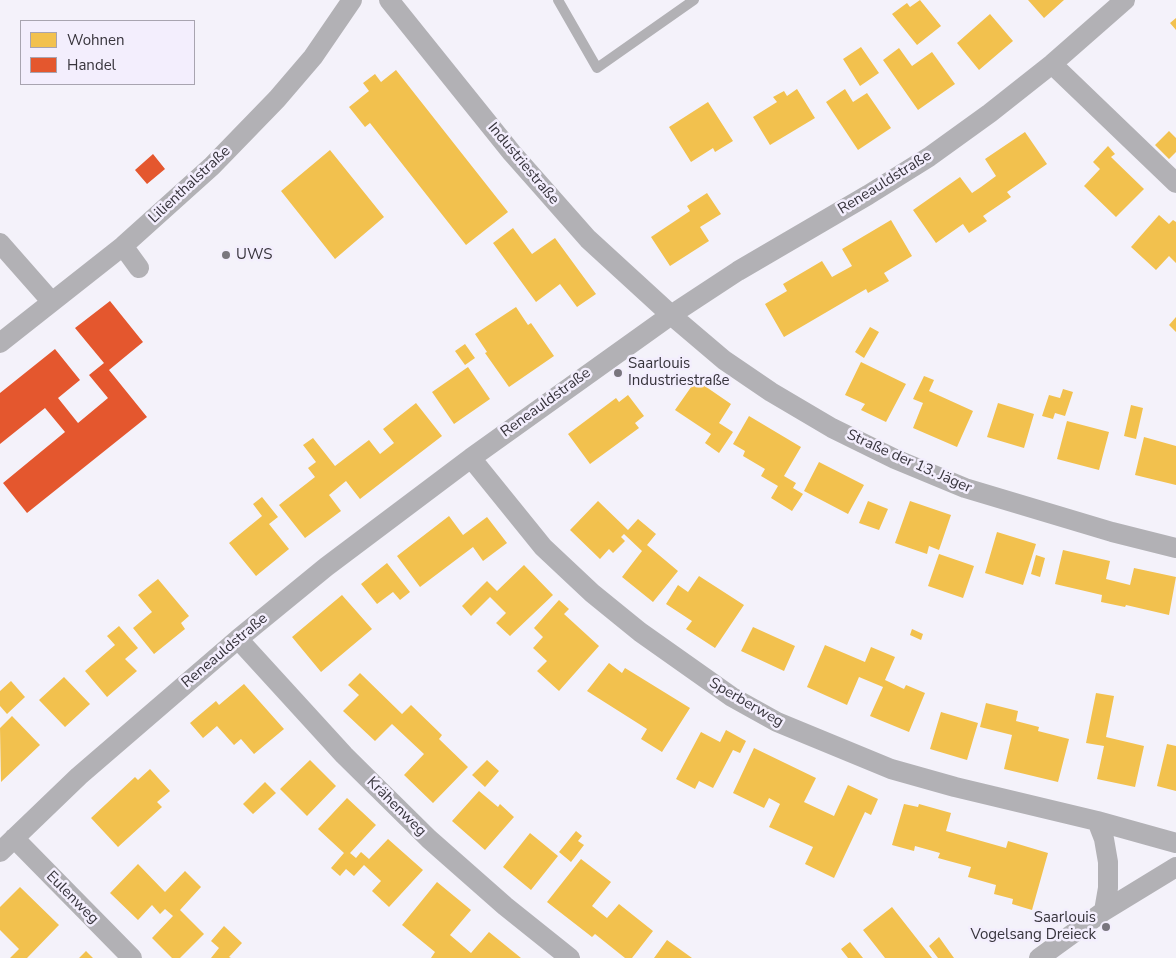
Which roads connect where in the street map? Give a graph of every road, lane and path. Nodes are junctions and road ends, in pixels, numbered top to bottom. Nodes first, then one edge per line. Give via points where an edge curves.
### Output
1 (352, 0) edge
2 (389, 0) edge
3 (558, 0) edge
4 (694, 0) edge
5 (1125, 0) edge
6 (1052, 64) junction
7 (1176, 183) edge
8 (0, 243) edge
9 (123, 246) junction
10 (139, 268) dead end
11 (51, 301) junction
12 (670, 315) junction
13 (0, 343) edge
14 (470, 458) junction
15 (1176, 548) edge
16 (238, 639) junction
17 (1097, 821) junction
18 (1176, 843) edge
19 (7, 845) edge
20 (1176, 867) edge
21 (1104, 911) junction
22 (132, 958) edge
23 (570, 958) edge
24 (1039, 958) edge

1 - 9 street, Lilienthalstraße via 313,57 277,99 212,166
2 - 12 street, Industriestraße via 512,154 588,239
3 - 4 lane via 597,68
5 - 6 street, Reneauldstraße
6 - 7 street
6 - 12 street, Reneauldstraße via 929,157
8 - 11 street
9 - 10 street
9 - 11 street, Lilienthalstraße
11 - 13 street, Lilienthalstraße
12 - 14 street, Reneauldstraße
12 - 15 street, Straße der 13. Jäger via 724,360 771,392 894,459 965,488
14 - 16 street, Reneauldstraße via 326,567
14 - 17 street, Sperberweg via 543,547 592,593 647,638 732,697 777,722 892,769 955,788
16 - 19 street, Reneauldstraße via 79,776
16 - 23 street, Krähenweg via 344,755 429,839
17 - 18 street, Sperberweg
17 - 21 street via 1108,862
19 - 22 street, Eulenweg
20 - 21 street
21 - 24 street

